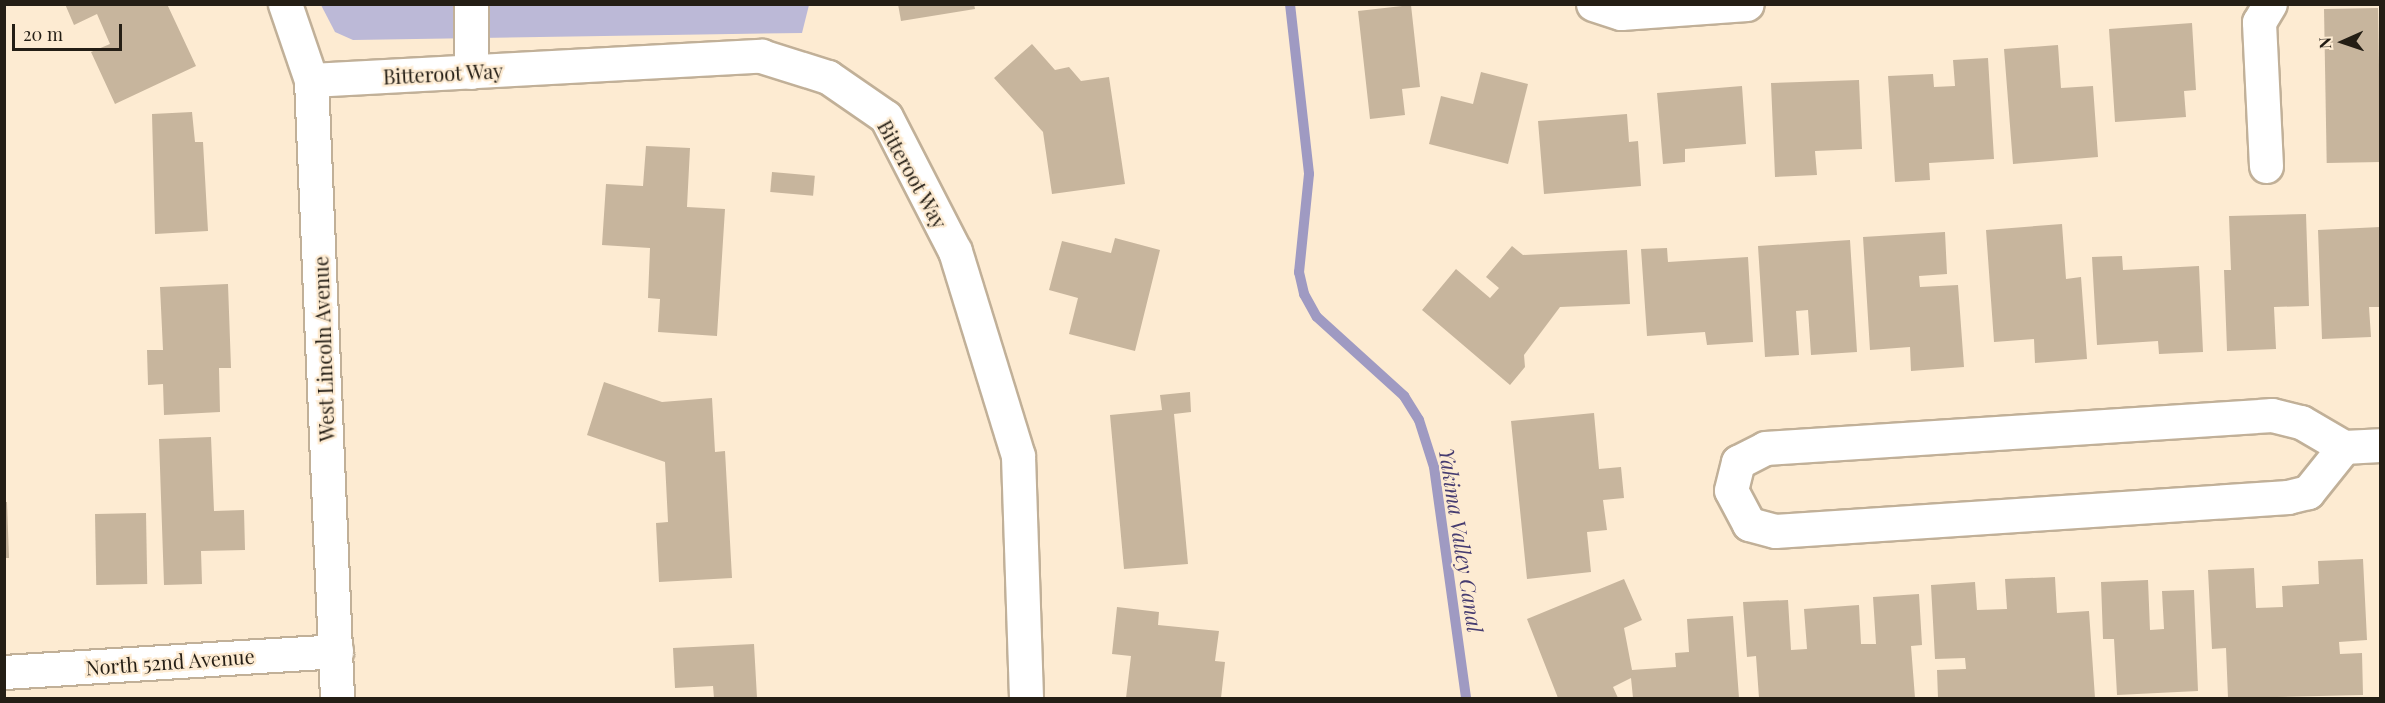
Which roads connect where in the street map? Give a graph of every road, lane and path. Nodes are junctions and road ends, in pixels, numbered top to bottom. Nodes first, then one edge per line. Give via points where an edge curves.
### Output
1 (285, 4) edge
2 (471, 4) edge
3 (1593, 4) edge
4 (1747, 4) edge
5 (2270, 4) edge
6 (471, 72) junction
7 (311, 80) junction
8 (2266, 166) dead end
9 (2380, 445) edge
10 (2344, 447) junction
11 (336, 651) junction
12 (4, 672) edge
13 (337, 699) edge
14 (1026, 699) edge

1 - 7 street, West Lincoln Avenue
2 - 6 street
3 - 4 street via 1621,14
5 - 8 street via 2259,22
6 - 7 street, Bitteroot Way
6 - 14 street, Bitteroot Way via 761,56 828,77 886,117 955,251 1018,456
7 - 11 street, West Lincoln Avenue
9 - 10 street
10 - 10 street via 2301,422 2272,415 1777,447 1749,453 1738,462 1731,490 1749,524 1775,531 2288,497 2308,492
11 - 12 street, North 52nd Avenue
11 - 13 street, West Lincoln Avenue

